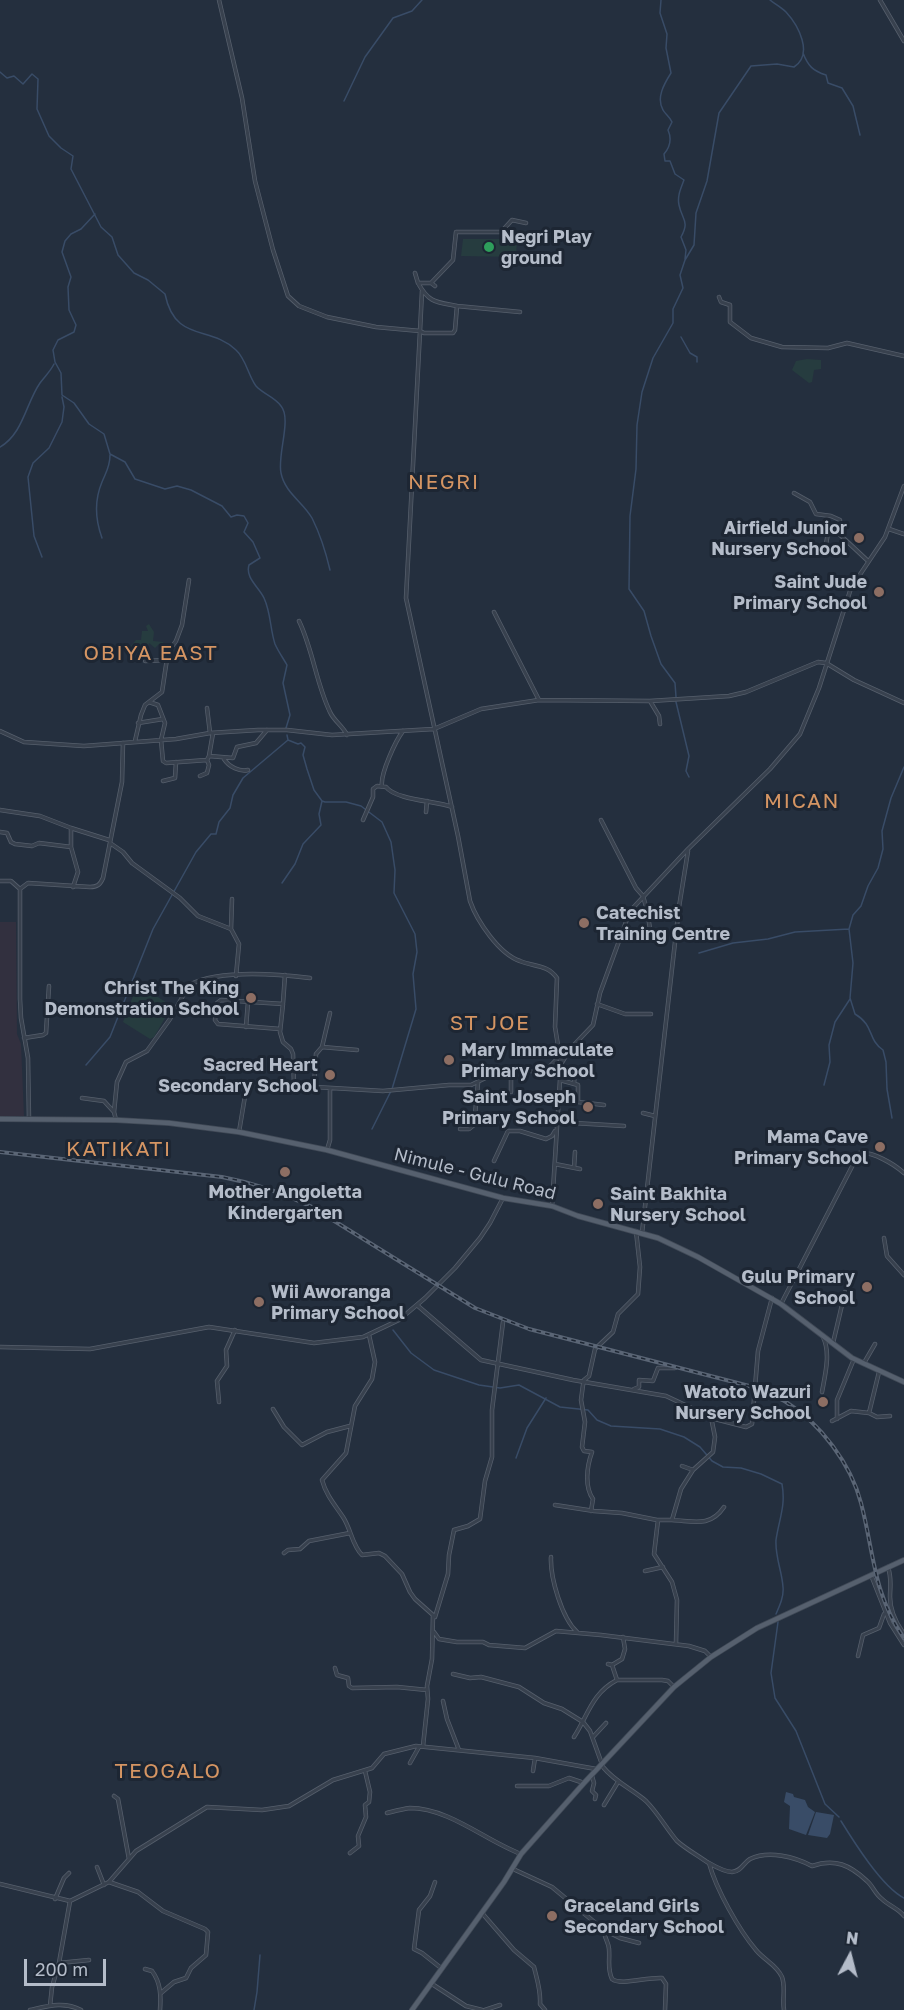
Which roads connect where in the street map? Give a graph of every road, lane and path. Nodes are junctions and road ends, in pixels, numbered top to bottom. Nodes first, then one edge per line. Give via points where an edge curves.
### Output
1 (219, 0) edge
2 (880, 0) edge
3 (904, 41) edge
4 (526, 223) dead end
5 (415, 273) dead end
6 (418, 283) junction
7 (422, 291) junction
8 (719, 297) dead end
9 (457, 306) junction
10 (520, 312) dead end
11 (420, 331) junction
12 (904, 356) edge
13 (904, 486) edge
14 (794, 493) dead end
15 (889, 529) junction
16 (838, 533) junction
17 (904, 534) edge
18 (825, 549) dead end
19 (868, 561) junction
20 (189, 580) dead end
21 (494, 612) dead end
22 (299, 621) dead end
23 (167, 660) junction
24 (146, 661) dead end
25 (826, 663) junction
26 (539, 700) junction
27 (650, 701) junction
28 (903, 701) edge
29 (148, 702) junction
30 (207, 708) dead end
31 (163, 719) junction
32 (138, 723) junction
33 (660, 724) dead end
34 (434, 729) junction
35 (267, 730) junction
36 (0, 731) edge
37 (404, 731) junction
38 (211, 733) junction
39 (346, 735) junction
40 (161, 740) junction
41 (135, 741) junction
42 (123, 743) junction
43 (208, 758) junction
44 (224, 759) junction
45 (176, 762) junction
46 (248, 770) dead end
47 (200, 776) dead end
48 (163, 781) dead end
49 (382, 784) junction
50 (427, 801) junction
51 (452, 807) junction
52 (0, 810) edge
53 (426, 812) dead end
54 (363, 819) dead end
55 (601, 820) dead end
56 (71, 828) junction
57 (0, 832) edge
58 (110, 842) junction
59 (71, 847) junction
60 (688, 849) junction
61 (0, 881) edge
62 (73, 887) junction
63 (20, 889) junction
64 (643, 896) junction
65 (232, 899) dead end
66 (231, 929) junction
67 (651, 935) dead end
68 (285, 975) junction
69 (236, 976) junction
70 (310, 978) dead end
71 (49, 986) dead end
72 (248, 1002) junction
73 (283, 1004) junction
74 (597, 1004) junction
75 (330, 1012) dead end
76 (651, 1014) dead end
77 (246, 1027) junction
78 (280, 1029) junction
79 (24, 1038) junction
80 (322, 1047) junction
81 (357, 1050) dead end
82 (560, 1057) junction
83 (561, 1064) junction
84 (575, 1068) dead end
85 (511, 1070) junction
86 (561, 1070) junction
87 (544, 1071) junction
88 (560, 1080) junction
89 (478, 1082) junction
90 (247, 1084) dead end
91 (574, 1084) junction
92 (314, 1087) junction
93 (330, 1088) junction
94 (511, 1092) dead end
95 (82, 1098) dead end
96 (604, 1104) dead end
97 (114, 1112) junction
98 (643, 1113) dead end
99 (655, 1116) junction
100 (0, 1119) edge
101 (29, 1119) junction
102 (116, 1120) junction
103 (557, 1122) junction
104 (624, 1126) dead end
105 (460, 1129) dead end
106 (556, 1129) junction
107 (239, 1132) junction
108 (327, 1150) junction
109 (575, 1152) dead end
110 (494, 1161) dead end
111 (555, 1164) junction
112 (573, 1168) junction
113 (580, 1169) dead end
114 (904, 1173) edge
115 (503, 1197) junction
116 (552, 1206) junction
117 (639, 1232) junction
118 (884, 1238) dead end
119 (904, 1275) edge
120 (845, 1292) dead end
121 (772, 1298) junction
122 (781, 1304) junction
123 (418, 1306) junction
124 (503, 1322) dead end
125 (235, 1330) junction
126 (821, 1333) junction
127 (369, 1335) junction
128 (833, 1344) junction
129 (875, 1344) dead end
130 (0, 1347) edge
131 (854, 1359) junction
132 (498, 1364) junction
133 (863, 1365) junction
134 (675, 1368) dead end
135 (879, 1372) junction
136 (584, 1382) junction
137 (904, 1382) edge
138 (632, 1390) junction
139 (822, 1392) dead end
140 (219, 1402) dead end
141 (273, 1408) dead end
142 (869, 1413) junction
143 (890, 1416) dead end
144 (711, 1417) junction
145 (837, 1419) junction
146 (832, 1421) dead end
147 (350, 1426) junction
148 (682, 1466) dead end
149 (693, 1470) junction
150 (555, 1505) dead end
151 (724, 1507) dead end
152 (591, 1511) junction
153 (658, 1520) junction
154 (672, 1520) junction
155 (350, 1533) junction
156 (284, 1553) dead end
157 (551, 1557) dead end
158 (904, 1560) edge
159 (663, 1567) junction
160 (888, 1568) junction
161 (645, 1571) dead end
162 (871, 1575) junction
163 (885, 1612) junction
164 (434, 1619) junction
165 (433, 1630) junction
166 (579, 1634) junction
167 (904, 1634) edge
168 (623, 1637) junction
169 (676, 1643) junction
170 (904, 1646) edge
171 (858, 1656) dead end
172 (711, 1657) junction
173 (335, 1668) dead end
174 (453, 1674) dead end
175 (616, 1680) junction
176 (674, 1687) junction
177 (427, 1690) junction
178 (443, 1701) dead end
179 (584, 1722) junction
180 (606, 1723) dead end
181 (574, 1737) dead end
182 (593, 1737) junction
183 (421, 1746) junction
184 (459, 1750) junction
185 (535, 1758) junction
186 (410, 1763) dead end
187 (603, 1765) junction
188 (598, 1769) junction
189 (365, 1771) junction
190 (533, 1771) dead end
191 (592, 1776) junction
192 (618, 1782) junction
193 (584, 1783) junction
194 (518, 1786) dead end
195 (114, 1796) dead end
196 (595, 1799) dead end
197 (604, 1805) dead end
198 (387, 1813) dead end
199 (350, 1853) dead end
200 (521, 1854) junction
201 (129, 1859) junction
202 (709, 1863) junction
203 (97, 1867) dead end
204 (513, 1869) junction
205 (69, 1873) dead end
206 (109, 1882) junction
207 (435, 1882) dead end
208 (0, 1884) edge
209 (104, 1885) junction
210 (55, 1899) junction
211 (70, 1901) junction
212 (481, 1912) junction
213 (904, 1916) edge
214 (604, 1930) junction
215 (639, 1943) dead end
216 (89, 1960) dead end
217 (58, 1963) junction
218 (441, 1968) junction
219 (145, 1969) dead end
220 (430, 1983) junction
221 (160, 1993) junction
222 (500, 2005) dead end
223 (50, 2006) junction
224 (30, 2010) edge
225 (81, 2010) edge
226 (160, 2010) edge
227 (412, 2010) edge
228 (484, 2010) edge
229 (545, 2010) edge
230 (665, 2010) edge
231 (784, 2010) edge

1 - 11 street via 243,105 255,182 288,296 299,306 327,317
2 - 3 street
4 - 6 street via 512,220 501,232 456,232 453,260 433,285
5 - 6 street
6 - 7 street
7 - 9 street via 431,300
7 - 11 street
8 - 12 street via 730,305 730,322 750,338 764,343 828,348 847,343
9 - 10 street
9 - 11 street via 453,333
11 - 34 street via 406,598
13 - 15 street
14 - 16 street via 810,502 816,514 840,520
15 - 17 street
15 - 19 street
16 - 18 street via 828,534
16 - 19 street
19 - 25 street via 851,588
20 - 23 street via 182,625
21 - 26 street
22 - 39 street via 331,715
23 - 24 street
23 - 29 street via 162,692
25 - 27 street via 811,664 729,696
25 - 28 street
25 - 60 street via 800,734
26 - 27 street
26 - 34 street via 481,709
27 - 33 street
29 - 31 street via 158,705
29 - 32 street
30 - 38 street
31 - 32 street
31 - 40 street
32 - 41 street
34 - 37 street
34 - 51 street
35 - 38 street
35 - 39 street
35 - 44 street via 256,743 237,747 233,758
36 - 42 street via 28,742 84,746
37 - 39 street
37 - 49 street via 396,741
38 - 40 street
38 - 43 street
40 - 41 street
40 - 45 street via 163,761
41 - 42 street
42 - 58 street via 122,782
43 - 44 street
43 - 45 street
43 - 47 street via 207,773
44 - 46 street via 233,767
45 - 48 street via 175,777
49 - 50 street via 392,792
49 - 54 street via 373,789
50 - 51 street
50 - 53 street
51 - 82 street via 476,917 496,943 514,958 547,968 557,978 555,1023
52 - 56 street via 40,816
55 - 64 street
56 - 58 street
56 - 59 street
57 - 59 street via 4,831 15,844
58 - 62 street via 100,884
58 - 66 street via 198,916
59 - 62 street via 78,872
60 - 64 street
60 - 99 street
61 - 63 street via 11,882
62 - 63 street via 30,883
63 - 79 street
64 - 67 street
64 - 74 street via 627,917
65 - 66 street
66 - 69 street via 238,944
68 - 69 street
68 - 70 street
68 - 73 street
69 - 97 street via 189,985 147,1051 126,1062 117,1082
71 - 79 street via 46,1033
72 - 73 street
72 - 77 street
72 - 77 street via 218,1001 215,1022
73 - 78 street
74 - 76 street via 625,1014
74 - 83 street via 593,1025
75 - 80 street
77 - 78 street
78 - 92 street via 281,1039 293,1054 294,1084
79 - 101 street
80 - 81 street
80 - 92 street via 316,1054
82 - 83 street
82 - 87 street
83 - 86 street
84 - 91 street
85 - 87 street
85 - 89 street via 501,1070
85 - 94 street
86 - 87 street
86 - 88 street
88 - 91 street
88 - 103 street
89 - 93 street via 383,1091
89 - 105 street via 474,1125
90 - 107 street
91 - 96 street via 578,1085 577,1102
92 - 93 street
93 - 108 street
95 - 97 street via 104,1101
97 - 102 street
98 - 99 street
99 - 117 street
100 - 101 main road, Nimule - Gulu Road
101 - 102 main road, Nimule - Gulu Road
102 - 107 main road, Nimule - Gulu Road
103 - 104 street
103 - 106 street
106 - 110 street via 546,1139 508,1131
106 - 111 street
107 - 108 main road, Nimule - Gulu Road
108 - 115 main road, Nimule - Gulu Road
109 - 112 street
111 - 112 street
111 - 116 street
112 - 113 street
114 - 122 street via 880,1159 859,1153
115 - 116 main road, Nimule - Gulu Road
115 - 123 street via 480,1238
116 - 117 main road, Nimule - Gulu Road
117 - 121 main road, Nimule - Gulu Road via 698,1257
117 - 136 street via 638,1293 618,1314 612,1332 596,1348
118 - 119 street via 887,1256
120 - 128 street
121 - 122 main road, Nimule - Gulu Road
121 - 144 street via 759,1344 751,1426
122 - 126 main road, Nimule - Gulu Road
123 - 127 street
123 - 132 street via 477,1357
124 - 132 street
125 - 127 street via 314,1343
125 - 130 street via 204,1327 90,1349
125 - 140 street via 226,1350 227,1366 217,1382
126 - 128 main road, Nimule - Gulu Road
126 - 139 street via 826,1344
127 - 147 street via 375,1362 372,1380 354,1406
128 - 131 main road, Nimule - Gulu Road
129 - 133 street
131 - 133 main road, Nimule - Gulu Road
131 - 145 street via 837,1400
132 - 136 street
132 - 164 street via 492,1410 492,1457 480,1519 454,1530 448,1574
133 - 135 main road, Nimule - Gulu Road
134 - 138 street via 658,1368 653,1381 639,1380 639,1387
135 - 137 main road, Nimule - Gulu Road
135 - 142 street
136 - 138 street
136 - 152 street via 582,1447 592,1452 587,1479 593,1499
138 - 144 street via 672,1398
141 - 147 street via 302,1445
142 - 143 street
142 - 145 street via 851,1411
144 - 149 street via 715,1433 713,1452
145 - 146 street
147 - 155 street via 346,1453 322,1480
148 - 149 street
149 - 154 street via 681,1489
150 - 152 street
151 - 154 street via 705,1523
152 - 153 street
153 - 154 street
153 - 159 street via 654,1554
155 - 156 street via 309,1541 300,1549
155 - 164 street via 362,1555 379,1553 394,1564 410,1592
157 - 166 street via 560,1601
158 - 160 main road
159 - 161 street
159 - 169 street via 677,1600
160 - 162 main road
160 - 167 street via 892,1611
162 - 163 street
162 - 172 main road via 757,1628
163 - 170 street
163 - 171 street via 879,1628 863,1635
164 - 165 street
165 - 166 street via 439,1639 525,1648 556,1631
165 - 177 street
166 - 168 street
168 - 169 street
168 - 175 street via 622,1659 610,1665
169 - 172 street via 701,1649
172 - 176 main road
173 - 177 street via 337,1675 348,1678 352,1688
174 - 179 street via 519,1687
175 - 176 street via 662,1680
175 - 179 street via 593,1700
176 - 187 main road
177 - 183 street
178 - 184 street
179 - 181 street
179 - 182 street
180 - 182 street
182 - 187 street
183 - 184 street
183 - 186 street
183 - 189 street via 384,1754
184 - 185 street
185 - 188 street
185 - 190 street
187 - 188 main road
187 - 192 street
188 - 191 main road
189 - 199 street via 369,1802 365,1805 359,1846
189 - 201 street via 333,1780 283,1807 207,1807
191 - 193 main road
191 - 196 street
192 - 197 street
192 - 202 street via 651,1806 683,1846
193 - 194 street via 571,1778 549,1786
193 - 200 main road
195 - 201 street via 118,1799
198 - 200 street via 408,1808 427,1811 476,1830
200 - 204 main road
201 - 206 street
202 - 213 street via 729,1872 765,1855 799,1859 812,1866 838,1862 867,1881 880,1898
202 - 231 street via 722,1896 746,1937 781,1974
203 - 209 street
204 - 212 main road
204 - 214 street via 552,1887
205 - 210 street
206 - 209 street
206 - 221 street via 138,1892 163,1911 208,1932 206,1955 190,1968 186,1978
207 - 218 street via 419,1910 414,1947
208 - 210 street
209 - 211 street
210 - 211 street
211 - 217 street
212 - 218 main road
212 - 229 street via 534,1967 541,1991 540,2004
214 - 215 street
214 - 230 street via 612,1979 623,1983 662,1978 666,1984
216 - 217 street
217 - 223 street
218 - 220 main road
219 - 221 street via 154,1974
220 - 227 main road
220 - 228 street via 466,2006
221 - 226 street
222 - 228 street
223 - 224 street
223 - 225 street via 71,2005

